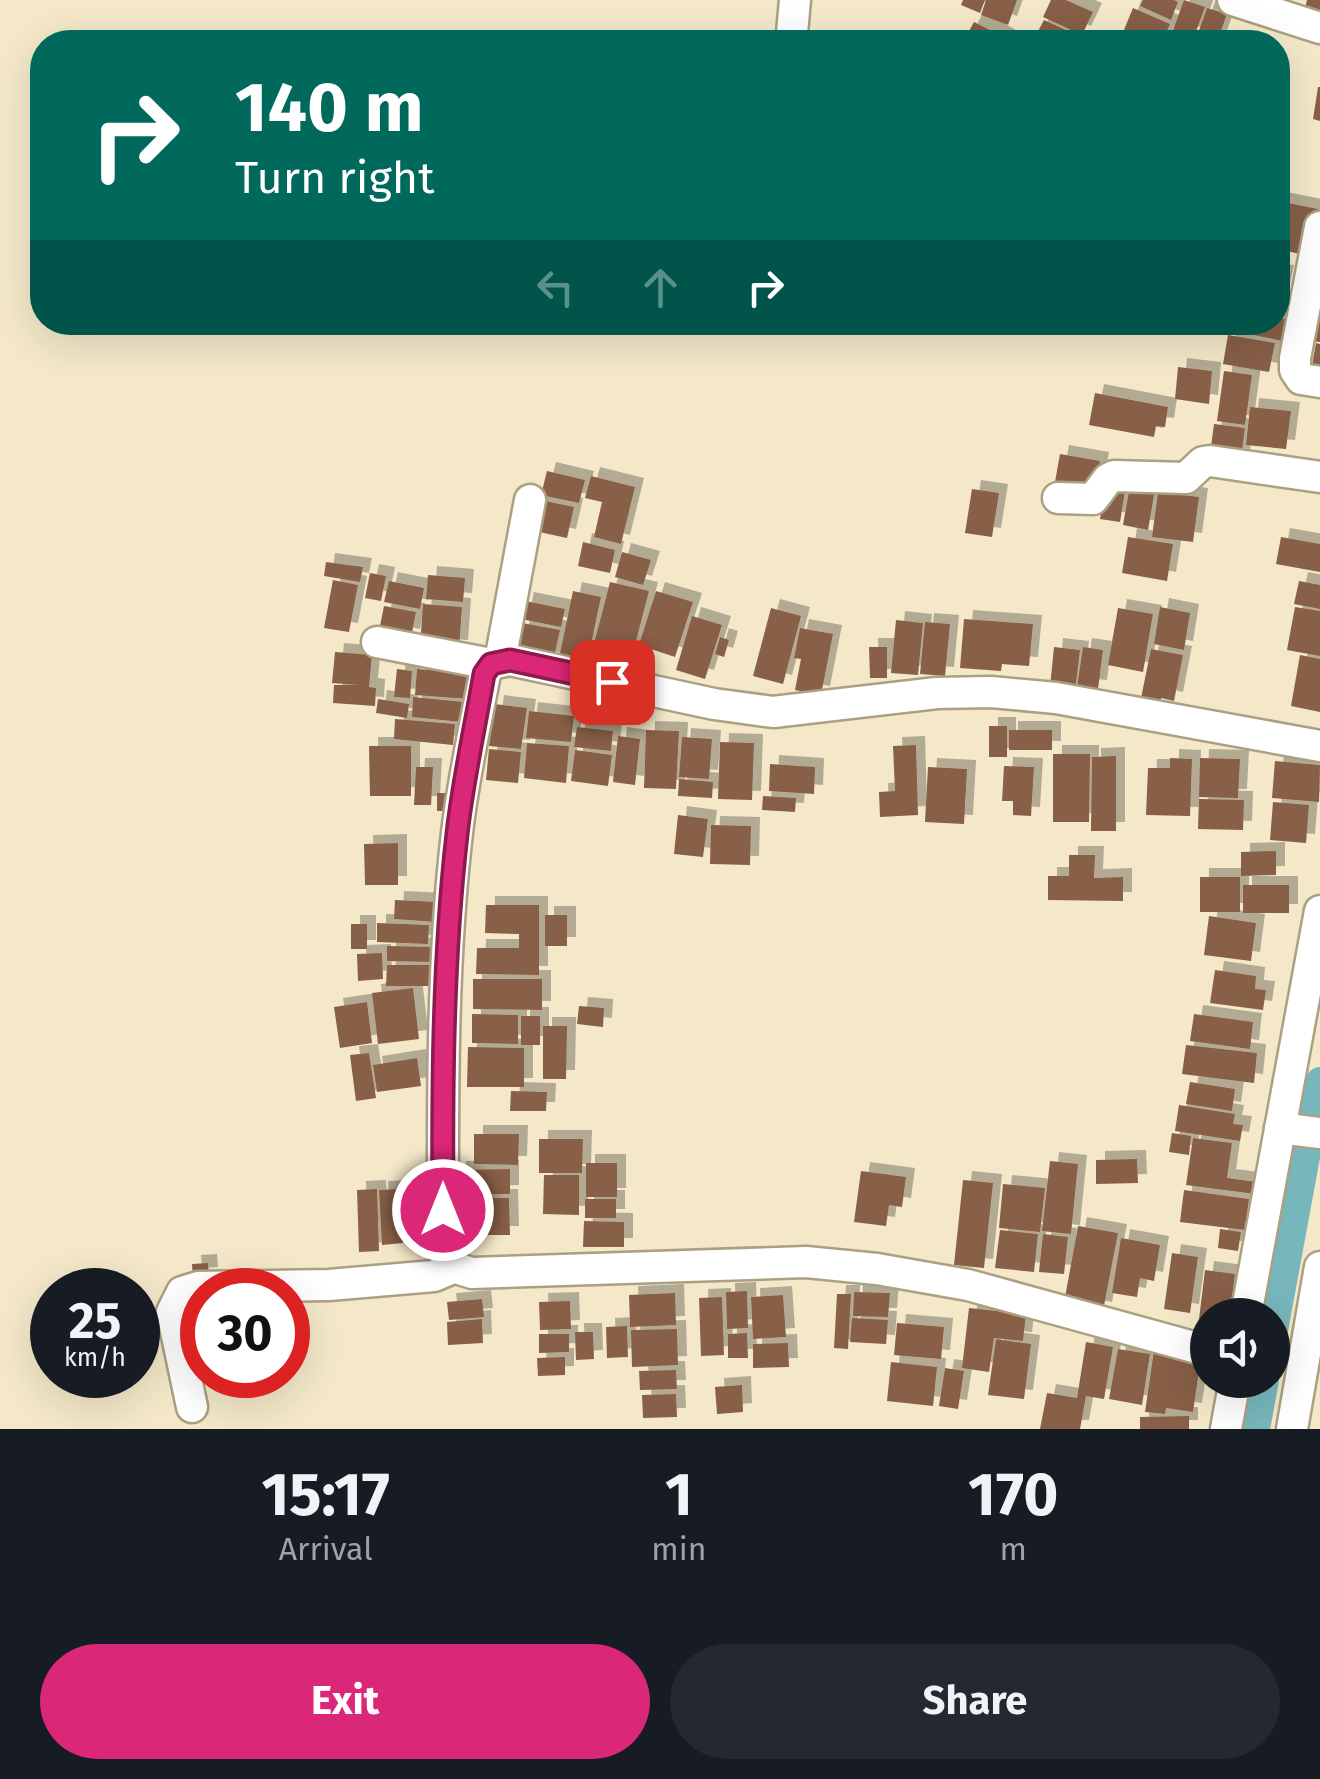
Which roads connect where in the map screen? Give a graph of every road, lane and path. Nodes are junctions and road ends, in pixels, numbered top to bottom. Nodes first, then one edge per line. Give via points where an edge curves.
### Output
1 (795, 0) edge
2 (1233, 0) edge
3 (1320, 28) edge
4 (792, 30) edge
5 (1320, 227) edge
6 (1320, 382) edge
7 (1320, 477) edge
8 (1058, 498) dead end
9 (530, 500) dead end
10 (377, 642) dead end
11 (495, 662) junction
12 (1320, 746) edge
13 (1320, 911) edge
14 (1281, 1128) junction
15 (1320, 1132) edge
16 (1320, 1267) edge
17 (453, 1268) junction
18 (1249, 1298) edge
19 (1190, 1347) edge
20 (1232, 1398) edge
21 (192, 1407) dead end
22 (1226, 1429) edge
23 (1292, 1429) edge

1 - 4 street
2 - 3 street
5 - 6 street via 1295,358 1302,379
7 - 8 street via 1210,461 1186,478 1114,476 1092,499
9 - 11 street
10 - 11 street
11 - 12 street via 773,712 991,692
11 - 17 street via 484,674 452,878 443,1246
13 - 14 street
14 - 15 street
14 - 18 street
16 - 23 street
17 - 19 street via 472,1273 806,1262 877,1269 968,1286
17 - 21 street via 434,1276 346,1284 182,1292 172,1312
20 - 22 street

